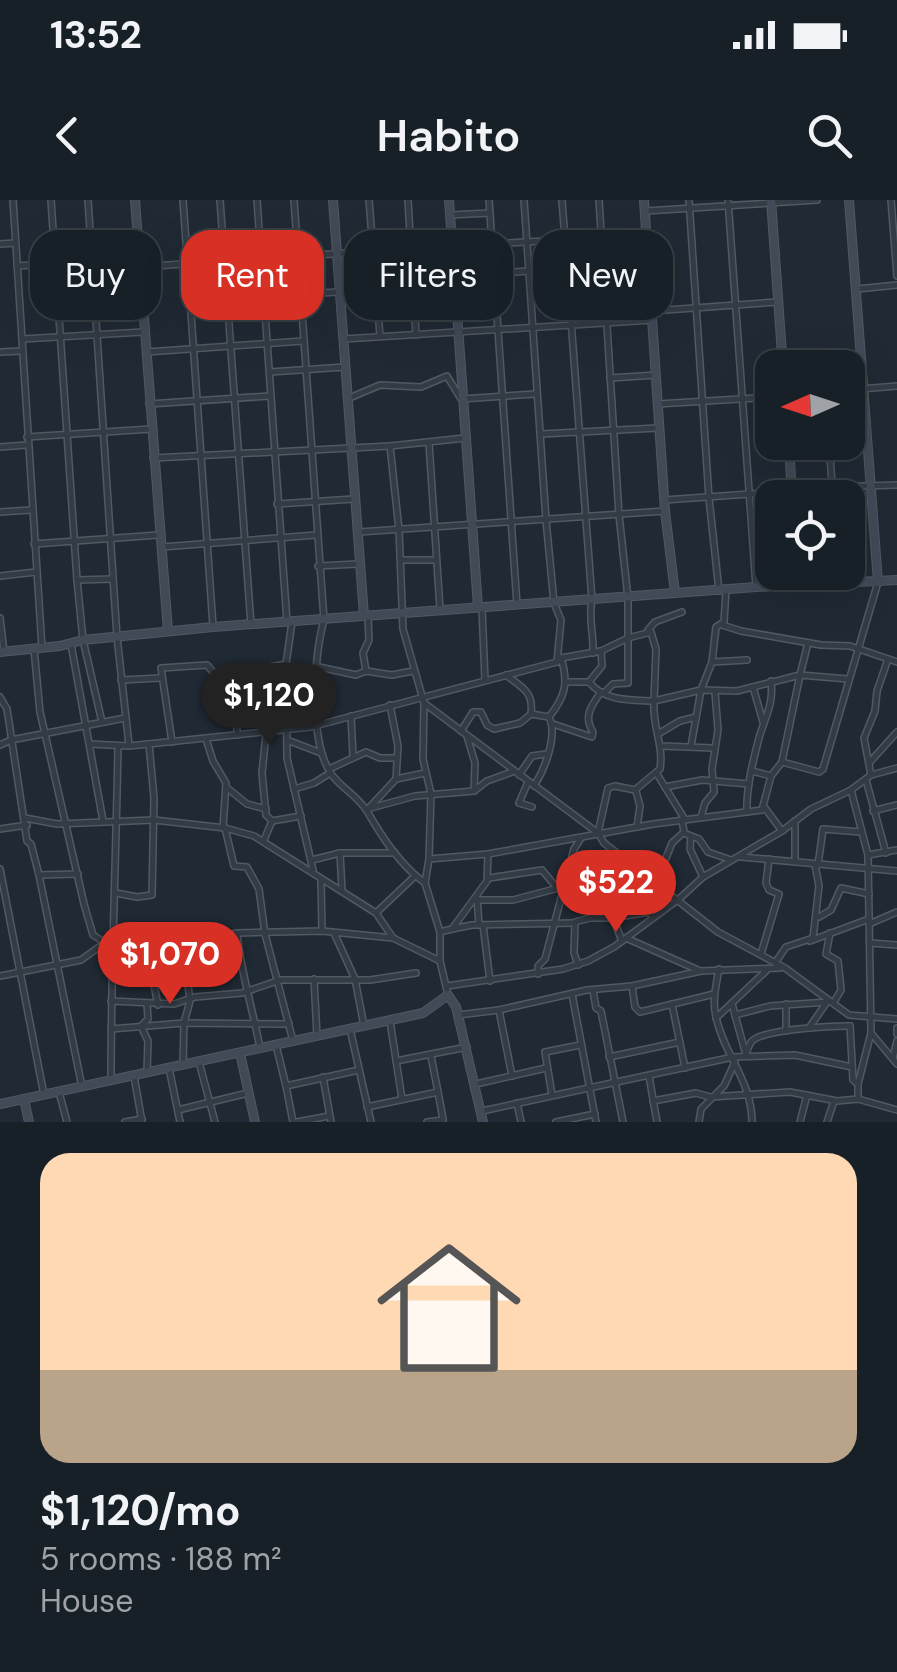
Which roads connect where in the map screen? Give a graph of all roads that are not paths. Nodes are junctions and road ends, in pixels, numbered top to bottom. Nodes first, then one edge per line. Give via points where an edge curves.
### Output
1 (13, 200) edge
2 (51, 200) edge
3 (88, 200) edge
4 (135, 200) edge
5 (183, 200) edge
6 (220, 200) edge
7 (257, 200) edge
8 (294, 200) edge
9 (332, 200) edge
10 (369, 200) edge
11 (408, 200) edge
12 (450, 200) edge
13 (489, 200) edge
14 (524, 200) edge
15 (562, 200) edge
16 (599, 200) edge
17 (644, 200) edge
18 (808, 200) edge
19 (817, 200) edge
20 (849, 200) edge
21 (892, 200) edge
22 (771, 201) edge
23 (728, 203) edge
24 (689, 204) edge
25 (645, 211) junction
26 (490, 212) junction
27 (450, 215) junction
28 (53, 230) edge
29 (90, 230) edge
30 (137, 230) edge
31 (185, 230) edge
32 (221, 230) edge
33 (259, 230) edge
34 (296, 230) edge
35 (372, 230) edge
36 (409, 230) edge
37 (451, 230) edge
38 (491, 230) edge
39 (564, 230) edge
40 (601, 230) edge
41 (647, 230) edge
42 (533, 241) edge
43 (526, 242) junction
44 (16, 243) junction
45 (513, 243) edge
46 (0, 244) edge
47 (336, 254) junction
48 (344, 254) edge
49 (324, 255) edge
50 (30, 265) edge
51 (17, 266) junction
52 (528, 271) junction
53 (513, 272) edge
54 (897, 276) edge
55 (897, 285) edge
56 (857, 289) junction
57 (339, 292) junction
58 (324, 293) edge
59 (777, 302) junction
60 (735, 304) junction
61 (697, 307) junction
62 (673, 311) edge
63 (59, 320) edge
64 (96, 320) edge
65 (143, 320) edge
66 (191, 320) edge
67 (227, 320) edge
68 (264, 320) edge
69 (302, 320) edge
70 (379, 320) edge
71 (415, 320) edge
72 (457, 320) edge
73 (496, 320) edge
74 (570, 320) edge
75 (606, 320) edge
76 (623, 320) edge
77 (652, 320) edge
78 (606, 323) junction
79 (570, 326) junction
80 (532, 328) junction
81 (497, 331) junction
82 (144, 332) junction
83 (458, 334) junction
84 (97, 335) junction
85 (416, 335) junction
86 (60, 336) junction
87 (380, 336) junction
88 (22, 339) junction
89 (343, 339) junction
90 (303, 341) junction
91 (266, 344) junction
92 (229, 346) junction
93 (193, 349) junction
94 (22, 350) junction
95 (781, 350) edge
96 (861, 350) edge
97 (0, 352) edge
98 (145, 352) junction
99 (345, 367) junction
100 (306, 370) junction
101 (270, 372) junction
102 (656, 375) junction
103 (610, 378) junction
104 (897, 386) edge
105 (865, 389) edge
106 (535, 394) junction
107 (269, 396) junction
108 (502, 398) junction
109 (233, 399) junction
110 (755, 399) edge
111 (348, 400) junction
112 (461, 400) junction
113 (741, 400) junction
114 (865, 401) edge
115 (196, 402) junction
116 (702, 402) junction
117 (149, 404) junction
118 (658, 404) junction
119 (660, 428) junction
120 (150, 429) junction
121 (614, 430) junction
122 (104, 432) junction
123 (578, 432) junction
124 (68, 434) junction
125 (541, 434) junction
126 (27, 436) junction
127 (464, 438) junction
128 (429, 443) junction
129 (27, 446) junction
130 (390, 446) junction
131 (0, 447) edge
132 (312, 448) junction
133 (350, 449) junction
134 (273, 450) junction
135 (236, 452) junction
136 (200, 455) junction
137 (153, 458) junction
138 (897, 485) edge
139 (865, 486) edge
140 (872, 486) junction
141 (748, 495) junction
142 (755, 495) edge
143 (709, 498) junction
144 (354, 499) junction
145 (664, 500) junction
146 (314, 502) junction
147 (276, 504) junction
148 (31, 510) junction
149 (0, 512) edge
150 (665, 512) junction
151 (619, 514) junction
152 (584, 518) junction
153 (546, 520) junction
154 (510, 522) junction
155 (433, 526) junction
156 (471, 526) junction
157 (399, 530) junction
158 (356, 532) junction
159 (158, 535) junction
160 (316, 535) junction
161 (278, 536) junction
162 (111, 538) junction
163 (242, 540) junction
164 (74, 541) junction
165 (206, 543) junction
166 (34, 544) junction
167 (159, 547) junction
168 (401, 560) junction
169 (435, 560) junction
170 (358, 564) junction
171 (318, 566) junction
172 (36, 572) junction
173 (0, 576) edge
174 (755, 576) edge
175 (113, 578) junction
176 (77, 580) junction
177 (897, 580) edge
178 (865, 581) edge
179 (878, 582) junction
180 (755, 587) edge
181 (722, 591) junction
182 (676, 593) junction
183 (628, 598) junction
184 (592, 600) junction
185 (554, 603) junction
186 (518, 604) junction
187 (480, 607) junction
188 (440, 611) junction
189 (682, 612) dead end
190 (404, 615) junction
191 (366, 616) junction
192 (0, 618) edge
193 (324, 620) junction
194 (289, 622) junction
195 (250, 624) junction
196 (720, 624) junction
197 (213, 627) junction
198 (648, 630) junction
199 (168, 632) junction
200 (117, 637) junction
201 (628, 638) junction
202 (83, 640) junction
203 (808, 643) junction
204 (71, 644) junction
205 (38, 648) junction
206 (858, 648) junction
207 (2, 652) edge
208 (597, 652) junction
209 (888, 658) junction
210 (559, 660) junction
211 (747, 660) dead end
212 (712, 662) junction
213 (897, 662) edge
214 (286, 664) junction
215 (319, 667) junction
216 (414, 670) junction
217 (366, 671) junction
218 (236, 674) junction
219 (506, 675) junction
220 (800, 676) junction
221 (160, 678) junction
222 (121, 680) junction
223 (484, 680) junction
224 (848, 680) junction
225 (567, 682) junction
226 (589, 682) junction
227 (771, 682) junction
228 (752, 687) junction
229 (701, 690) junction
230 (715, 692) junction
231 (602, 693) junction
232 (0, 697) edge
233 (422, 700) junction
234 (654, 701) junction
235 (390, 705) junction
236 (531, 714) junction
237 (351, 716) junction
238 (697, 716) junction
239 (125, 718) junction
240 (551, 721) junction
241 (102, 722) junction
242 (764, 724) junction
243 (315, 726) junction
244 (87, 727) junction
245 (287, 730) junction
246 (266, 732) junction
247 (897, 732) edge
248 (46, 734) junction
249 (464, 734) junction
250 (658, 734) junction
251 (237, 735) junction
252 (206, 738) junction
253 (11, 740) junction
254 (287, 740) junction
255 (172, 742) junction
256 (90, 744) junction
257 (149, 744) junction
258 (0, 745) edge
259 (129, 746) junction
260 (662, 746) junction
261 (691, 746) junction
262 (118, 747) junction
263 (713, 748) junction
264 (322, 754) junction
265 (547, 754) junction
266 (353, 756) junction
267 (397, 758) junction
268 (782, 762) junction
269 (870, 762) junction
270 (897, 768) edge
271 (329, 771) junction
272 (752, 771) junction
273 (425, 773) junction
274 (516, 773) junction
275 (657, 774) junction
276 (771, 776) junction
277 (868, 777) junction
278 (396, 780) junction
279 (711, 780) junction
280 (531, 784) junction
281 (750, 784) junction
282 (226, 787) junction
283 (665, 787) junction
284 (294, 789) junction
285 (635, 790) junction
286 (852, 790) junction
287 (474, 791) junction
288 (431, 794) junction
289 (897, 804) edge
290 (532, 807) dead end
291 (765, 808) junction
292 (266, 809) junction
293 (367, 810) junction
294 (747, 812) junction
295 (873, 812) junction
296 (301, 816) junction
297 (701, 817) junction
298 (683, 819) junction
299 (103, 820) junction
300 (117, 820) junction
301 (154, 820) junction
302 (272, 821) junction
303 (795, 821) junction
304 (26, 822) junction
305 (65, 824) junction
306 (637, 827) junction
307 (224, 828) junction
308 (0, 829) edge
309 (782, 831) junction
310 (862, 832) junction
311 (598, 833) junction
312 (687, 834) junction
313 (581, 838) junction
314 (264, 840) junction
315 (897, 850) edge
316 (395, 852) junction
317 (886, 853) junction
318 (340, 854) junction
319 (488, 854) junction
320 (868, 855) junction
321 (739, 857) junction
322 (430, 859) junction
323 (769, 859) junction
324 (312, 860) junction
325 (731, 860) junction
326 (795, 862) junction
327 (816, 865) junction
328 (0, 868) edge
329 (868, 869) junction
330 (313, 871) junction
331 (897, 872) edge
332 (78, 874) junction
333 (38, 875) junction
334 (415, 876) junction
335 (646, 876) junction
336 (703, 877) junction
337 (321, 878) junction
338 (489, 878) junction
339 (605, 881) junction
340 (425, 883) junction
341 (656, 883) junction
342 (566, 886) junction
343 (558, 889) junction
344 (342, 892) junction
345 (116, 893) junction
346 (869, 894) junction
347 (477, 898) junction
348 (3, 899) edge
349 (679, 899) junction
350 (897, 912) edge
351 (376, 913) junction
352 (590, 918) junction
353 (613, 918) junction
354 (653, 918) junction
355 (817, 918) junction
356 (869, 922) junction
357 (574, 923) junction
358 (554, 924) junction
359 (481, 925) junction
360 (452, 929) junction
361 (322, 931) junction
362 (440, 932) junction
363 (830, 933) junction
364 (237, 934) junction
365 (265, 934) junction
366 (335, 934) junction
367 (393, 938) junction
368 (624, 939) junction
369 (870, 943) junction
370 (152, 944) junction
371 (803, 944) junction
372 (111, 945) junction
373 (897, 945) edge
374 (183, 946) junction
375 (760, 955) junction
376 (440, 960) junction
377 (58, 962) junction
378 (775, 964) junction
379 (578, 965) junction
380 (768, 968) junction
381 (783, 968) junction
382 (719, 969) junction
383 (21, 971) junction
384 (701, 971) junction
385 (416, 974) dead end
386 (538, 974) junction
387 (0, 976) edge
388 (355, 979) junction
389 (280, 980) junction
390 (314, 980) junction
391 (490, 981) junction
392 (632, 986) junction
393 (593, 990) junction
394 (448, 991) junction
395 (248, 992) junction
396 (572, 994) junction
397 (714, 994) junction
398 (111, 1001) junction
399 (831, 1001) junction
400 (190, 1002) junction
401 (732, 1003) junction
402 (148, 1004) junction
403 (672, 1004) junction
404 (786, 1004) junction
405 (158, 1005) junction
406 (499, 1010) junction
407 (735, 1014) junction
408 (458, 1015) junction
409 (850, 1016) junction
410 (716, 1018) junction
411 (872, 1018) junction
412 (897, 1019) edge
413 (390, 1021) junction
414 (184, 1023) junction
415 (256, 1024) junction
416 (289, 1024) junction
417 (141, 1026) junction
418 (364, 1026) junction
419 (850, 1026) junction
420 (809, 1028) junction
421 (350, 1029) junction
422 (111, 1030) junction
423 (786, 1031) junction
424 (872, 1034) junction
425 (897, 1034) edge
426 (317, 1036) junction
427 (293, 1042) junction
428 (680, 1042) junction
429 (580, 1044) junction
430 (276, 1045) junction
431 (467, 1047) junction
432 (260, 1048) junction
433 (240, 1053) junction
434 (431, 1056) junction
435 (745, 1056) junction
436 (610, 1057) junction
437 (734, 1059) junction
438 (396, 1061) junction
439 (198, 1062) junction
440 (895, 1062) edge
441 (183, 1065) junction
442 (852, 1067) junction
443 (169, 1068) junction
444 (547, 1068) junction
445 (685, 1068) junction
446 (359, 1070) junction
447 (147, 1073) junction
448 (649, 1075) junction
449 (134, 1076) junction
450 (512, 1076) junction
451 (323, 1077) junction
452 (111, 1080) junction
453 (614, 1082) junction
454 (476, 1084) junction
455 (858, 1084) junction
456 (286, 1086) junction
457 (82, 1087) junction
458 (590, 1087) junction
459 (59, 1092) junction
460 (438, 1092) junction
461 (249, 1093) junction
462 (749, 1093) junction
463 (44, 1095) junction
464 (552, 1095) junction
465 (807, 1095) junction
466 (710, 1096) junction
467 (24, 1099) junction
468 (402, 1099) junction
469 (858, 1099) junction
470 (834, 1100) junction
471 (653, 1101) junction
472 (209, 1103) junction
473 (517, 1103) junction
474 (0, 1104) edge
475 (367, 1107) junction
476 (178, 1110) junction
477 (897, 1110) edge
478 (482, 1111) junction
479 (596, 1118) edge
480 (330, 1119) edge
481 (443, 1120) edge
482 (142, 1121) edge
483 (29, 1122) edge
484 (67, 1122) edge
485 (125, 1122) edge
486 (180, 1122) edge
487 (215, 1122) edge
488 (255, 1122) edge
489 (295, 1122) edge
490 (371, 1122) edge
491 (427, 1122) edge
492 (483, 1122) edge
493 (521, 1122) edge
494 (557, 1122) edge
495 (623, 1122) edge
496 (657, 1122) edge
497 (699, 1122) edge
498 (752, 1122) edge
499 (800, 1122) edge
500 (827, 1122) edge

1 - 44 street
2 - 28 street
3 - 29 street
4 - 30 street
5 - 31 street
6 - 32 street
7 - 33 street
8 - 34 street
9 - 47 street
10 - 35 street
11 - 36 street
12 - 27 street
13 - 26 street
14 - 43 street
15 - 39 street
16 - 40 street
17 - 25 street
18 - 19 street
18 - 22 street
20 - 56 street
21 - 54 street
22 - 23 street
22 - 59 street
23 - 24 street
23 - 60 street
24 - 25 street
24 - 61 street
25 - 41 street
26 - 27 street
26 - 38 street
27 - 37 street
42 - 43 street
43 - 45 street
43 - 52 street
44 - 46 street
44 - 51 street
47 - 48 street
47 - 49 street
47 - 57 street
50 - 51 street
51 - 88 street
52 - 53 street
52 - 80 street
55 - 56 street
56 - 96 street
57 - 58 street
57 - 89 street
59 - 60 street
59 - 95 street
60 - 61 street
60 - 113 street
61 - 62 street
61 - 116 street
63 - 86 street
64 - 84 street
65 - 82 street
66 - 93 street
67 - 92 street
68 - 91 street
69 - 90 street
70 - 87 street
71 - 85 street
72 - 83 street
73 - 81 street
74 - 79 street
75 - 78 street
76 - 78 street
77 - 102 street
78 - 79 street
78 - 103 street
79 - 80 street
79 - 123 street
80 - 81 street
80 - 106 street
81 - 83 street
81 - 108 street
82 - 84 street
82 - 98 street
83 - 85 street
83 - 112 street
84 - 86 street
84 - 122 street
85 - 87 street
86 - 88 street
86 - 124 street
87 - 89 street
88 - 94 street
89 - 99 street
90 - 91 street
90 - 100 street
91 - 92 street
91 - 101 street
92 - 93 street
92 - 109 street
93 - 98 street
93 - 115 street
94 - 97 street
94 - 126 street
98 - 117 street
99 - 100 street
99 - 111 street
100 - 101 street
100 - 132 street
101 - 107 street
102 - 103 street
102 - 118 street
103 - 121 street
104 - 105 street
106 - 108 street
106 - 125 street
107 - 109 street
107 - 134 street
108 - 112 street
108 - 154 street
109 - 115 street
109 - 135 street
110 - 113 street
111 - 112 street via 380,385 421,387 447,376
111 - 133 street
112 - 127 street
113 - 116 street
113 - 141 street
114 - 140 street
115 - 117 street
115 - 136 street
116 - 118 street
116 - 143 street
117 - 120 street
118 - 119 street
119 - 121 street
119 - 145 street
120 - 122 street
120 - 137 street
121 - 123 street
121 - 151 street
122 - 124 street
122 - 162 street
123 - 125 street
123 - 152 street
124 - 126 street
124 - 164 street
125 - 153 street
126 - 129 street
127 - 128 street
127 - 156 street
128 - 130 street
128 - 155 street
129 - 131 street
129 - 148 street
130 - 133 street
130 - 157 street
132 - 133 street
132 - 134 street
132 - 146 street
133 - 144 street
134 - 135 street
134 - 147 street
135 - 136 street
135 - 163 street
136 - 137 street
136 - 165 street
137 - 159 street
138 - 140 street
139 - 140 street
140 - 179 street
141 - 142 street
141 - 143 street
141 - 174 street
143 - 145 street
143 - 181 street
144 - 146 street
144 - 158 street
145 - 150 street
146 - 147 street
146 - 160 street
147 - 161 street
148 - 149 street
148 - 166 street
150 - 151 street
150 - 182 street
151 - 152 street
151 - 183 street
152 - 153 street
152 - 184 street
153 - 154 street
153 - 185 street
154 - 156 street
154 - 186 street
155 - 156 street
155 - 157 street
155 - 169 street
156 - 187 street
157 - 158 street
157 - 168 street
158 - 170 street
159 - 162 street
159 - 167 street
160 - 161 street
160 - 171 street
161 - 163 street
161 - 194 street
162 - 164 street
162 - 175 street
163 - 165 street
163 - 195 street
164 - 166 street
164 - 176 street
165 - 167 street
165 - 197 street
166 - 172 street
167 - 199 street
168 - 169 street
168 - 190 street
169 - 188 street
170 - 171 street
170 - 191 street
171 - 193 street
172 - 173 street
172 - 205 street
175 - 176 street
175 - 200 street
176 - 202 street
177 - 179 street
178 - 179 street
179 - 206 street
180 - 181 street
181 - 182 street
181 - 196 street
182 - 183 street
183 - 184 street
183 - 201 street
184 - 185 street
184 - 208 street
185 - 186 street
185 - 210 street via 562,620
186 - 187 street
187 - 188 street
187 - 223 street
188 - 190 street
189 - 198 street
190 - 191 street
190 - 216 street
191 - 193 street
191 - 217 street
192 - 207 street
193 - 194 street
193 - 215 street
194 - 195 street
194 - 214 street
195 - 197 street
196 - 203 street
196 - 212 street
197 - 199 street
198 - 201 street
198 - 234 street via 656,650
199 - 200 street
200 - 202 street
200 - 222 street
201 - 208 street
201 - 231 street via 629,682
202 - 204 street
202 - 241 street
203 - 206 street
203 - 220 street
204 - 205 street
204 - 244 street
205 - 207 street
205 - 248 street via 36,686
206 - 209 street
206 - 224 street
208 - 210 street
208 - 226 street via 602,666
209 - 213 street
209 - 269 street via 864,738
210 - 219 street
210 - 225 street
211 - 212 street
212 - 229 street
214 - 218 street
214 - 245 street
215 - 217 street via 356,676
215 - 243 street
216 - 217 street
216 - 233 street
218 - 221 street via 190,665 162,668
218 - 251 street
219 - 223 street
219 - 236 street via 526,688
220 - 224 street
220 - 227 street
220 - 268 street
221 - 222 street
221 - 255 street
222 - 239 street
223 - 233 street
224 - 268 street via 822,771
225 - 226 street
225 - 240 street
226 - 231 street
227 - 228 street
227 - 242 street
228 - 230 street
228 - 242 street
229 - 230 street
229 - 234 street
229 - 238 street
230 - 263 street
231 - 234 street
231 - 240 street via 589,710 592,736
232 - 253 street
233 - 235 street
233 - 249 street
233 - 273 street
234 - 250 street
235 - 237 street
235 - 267 street
236 - 240 street
236 - 249 street via 494,729 481,712 473,712
237 - 243 street
237 - 266 street
238 - 250 street
238 - 261 street
239 - 241 street
239 - 259 street
240 - 265 street
241 - 244 street
242 - 272 street
243 - 245 street
243 - 264 street
244 - 248 street
244 - 256 street
245 - 246 street
245 - 254 street
246 - 251 street
246 - 292 street
247 - 269 street
248 - 253 street
248 - 305 street
249 - 274 street
249 - 287 street via 475,762
250 - 260 street
251 - 252 street
252 - 255 street
252 - 282 street
253 - 258 street
253 - 304 street
254 - 264 street
254 - 284 street
255 - 257 street
256 - 262 street
256 - 299 street
257 - 259 street
257 - 301 street
259 - 262 street
260 - 261 street
260 - 275 street
261 - 263 street
262 - 300 street
263 - 279 street
264 - 271 street
265 - 274 street via 532,756
265 - 280 street
266 - 267 street
266 - 271 street
267 - 278 street
268 - 276 street
269 - 277 street
270 - 277 street
271 - 284 street
271 - 293 street
272 - 276 street
272 - 281 street
273 - 278 street
273 - 288 street
274 - 280 street
274 - 287 street
275 - 283 street
275 - 285 street
276 - 291 street
277 - 286 street
277 - 295 street
278 - 293 street
279 - 281 street
279 - 283 street
279 - 297 street via 714,792
280 - 290 street via 520,803
280 - 311 street
281 - 294 street
282 - 292 street
282 - 307 street
283 - 298 street
284 - 296 street
285 - 306 street
285 - 311 street via 608,788
286 - 303 street
286 - 310 street
287 - 288 street
288 - 293 street
288 - 322 street
289 - 295 street
291 - 294 street
291 - 309 street
292 - 302 street
293 - 316 street
294 - 297 street
295 - 317 street
296 - 302 street
296 - 324 street
297 - 298 street
298 - 306 street
298 - 312 street
299 - 300 street
299 - 305 street
300 - 301 street
300 - 345 street
301 - 307 street
301 - 345 street via 152,895
302 - 314 street
303 - 309 street
303 - 326 street
304 - 305 street
304 - 308 street
304 - 333 street
305 - 332 street
306 - 311 street
307 - 314 street
307 - 365 street via 234,866 248,868 258,886
309 - 321 street
310 - 320 street
310 - 327 street via 824,829
311 - 313 street
311 - 335 street
312 - 325 street
312 - 336 street
312 - 341 street via 672,844
313 - 319 street
313 - 342 street
314 - 330 street
315 - 317 street
316 - 318 street
316 - 334 street
317 - 320 street
318 - 324 street
318 - 344 street
319 - 322 street
319 - 338 street
320 - 329 street
321 - 323 street
321 - 325 street
322 - 340 street
323 - 326 street
323 - 375 street via 766,882 779,894
324 - 330 street
325 - 336 street
326 - 327 street
327 - 329 street
327 - 355 street
328 - 348 street
329 - 331 street
329 - 346 street
330 - 337 street
332 - 333 street
332 - 372 street via 93,935
333 - 377 street
334 - 340 street
334 - 351 street
335 - 339 street
335 - 341 street
336 - 349 street
337 - 344 street
337 - 361 street
338 - 343 street via 542,870
338 - 347 street
339 - 342 street
339 - 352 street
340 - 362 street
341 - 349 street
342 - 343 street
342 - 358 street
343 - 347 street via 513,900
344 - 351 street
345 - 372 street
346 - 355 street via 841,888 831,910
346 - 356 street
347 - 359 street
347 - 360 street
348 - 383 street
349 - 354 street
349 - 375 street
350 - 356 street
351 - 367 street
352 - 353 street
352 - 357 street
353 - 354 street via 650,912
353 - 368 street
354 - 368 street
355 - 371 street via 813,938
356 - 363 street
356 - 369 street
357 - 358 street
357 - 379 street
358 - 359 street
358 - 386 street
359 - 360 street
359 - 391 street
360 - 362 street
361 - 365 street
361 - 366 street
362 - 376 street
363 - 371 street
363 - 399 street via 826,954 838,960 841,990
364 - 365 street
364 - 374 street
364 - 395 street
365 - 389 street
366 - 367 street
366 - 388 street
367 - 376 street
368 - 379 street
368 - 384 street
369 - 373 street
369 - 411 street
370 - 372 street
370 - 374 street
370 - 405 street
371 - 378 street via 786,947
372 - 377 street
372 - 398 street
374 - 400 street
375 - 378 street
376 - 394 street
377 - 383 street
377 - 457 street
378 - 381 street
379 - 386 street
380 - 381 street
380 - 382 street
380 - 401 street
381 - 399 street
382 - 384 street
382 - 397 street
383 - 387 street
383 - 463 street
384 - 392 street
385 - 388 street
386 - 391 street
388 - 390 street
388 - 418 street
389 - 390 street
389 - 395 street
389 - 416 street
390 - 426 street
391 - 394 street
392 - 393 street
392 - 403 street via 640,1012
393 - 396 street
393 - 436 street
394 - 408 street
394 - 413 street via 423,1014
395 - 400 street
395 - 415 street
396 - 406 street
396 - 429 street
397 - 403 street
397 - 410 street
398 - 402 street
398 - 422 street
399 - 404 street
399 - 409 street
399 - 420 street
400 - 405 street
400 - 414 street
401 - 407 street
401 - 410 street
402 - 405 street
402 - 417 street
403 - 428 street
404 - 407 street
404 - 423 street
406 - 408 street
406 - 450 street
407 - 435 street
408 - 431 street
409 - 411 street
409 - 419 street
410 - 437 street
411 - 412 street
411 - 424 street
413 - 418 street
413 - 438 street
414 - 415 street
414 - 417 street
414 - 441 street
415 - 416 street
415 - 432 street
416 - 427 street
417 - 422 street
417 - 447 street via 148,1041
418 - 421 street
419 - 420 street
419 - 442 street
420 - 423 street
421 - 426 street
421 - 446 street
422 - 452 street
423 - 435 street via 753,1040
424 - 440 street
424 - 455 street
425 - 440 street
426 - 427 street
427 - 430 street
428 - 436 street
428 - 445 street
429 - 444 street via 548,1050
429 - 458 street
430 - 432 street
430 - 456 street
431 - 434 street
431 - 454 street
432 - 433 street
433 - 439 street
433 - 461 street
434 - 438 street
434 - 460 street
435 - 437 street
435 - 442 street via 795,1055
436 - 453 street
437 - 445 street
437 - 462 street
437 - 466 street via 724,1086
438 - 468 street
439 - 441 street
439 - 472 street
441 - 443 street
442 - 455 street
443 - 447 street
443 - 476 street
444 - 450 street
444 - 464 street
445 - 448 street
446 - 451 street
446 - 475 street
447 - 449 street
448 - 453 street
448 - 471 street
449 - 452 street
449 - 482 street
450 - 454 street
451 - 456 street
451 - 480 street
452 - 457 street
453 - 458 street
453 - 495 street
454 - 478 street
455 - 469 street
456 - 489 street
457 - 459 street
458 - 464 street
458 - 479 street
459 - 463 street
459 - 484 street
460 - 468 street
460 - 481 street
461 - 472 street
461 - 488 street
462 - 465 street
462 - 466 street
462 - 498 street
463 - 467 street
464 - 473 street
465 - 470 street
465 - 499 street
466 - 471 street
466 - 497 street
467 - 474 street
467 - 483 street
468 - 475 street
469 - 470 street
469 - 477 street
470 - 500 street
471 - 496 street
472 - 476 street
472 - 487 street
473 - 478 street
473 - 493 street
475 - 490 street
476 - 486 street
478 - 492 street
479 - 494 street
480 - 489 street
481 - 491 street
482 - 485 street

